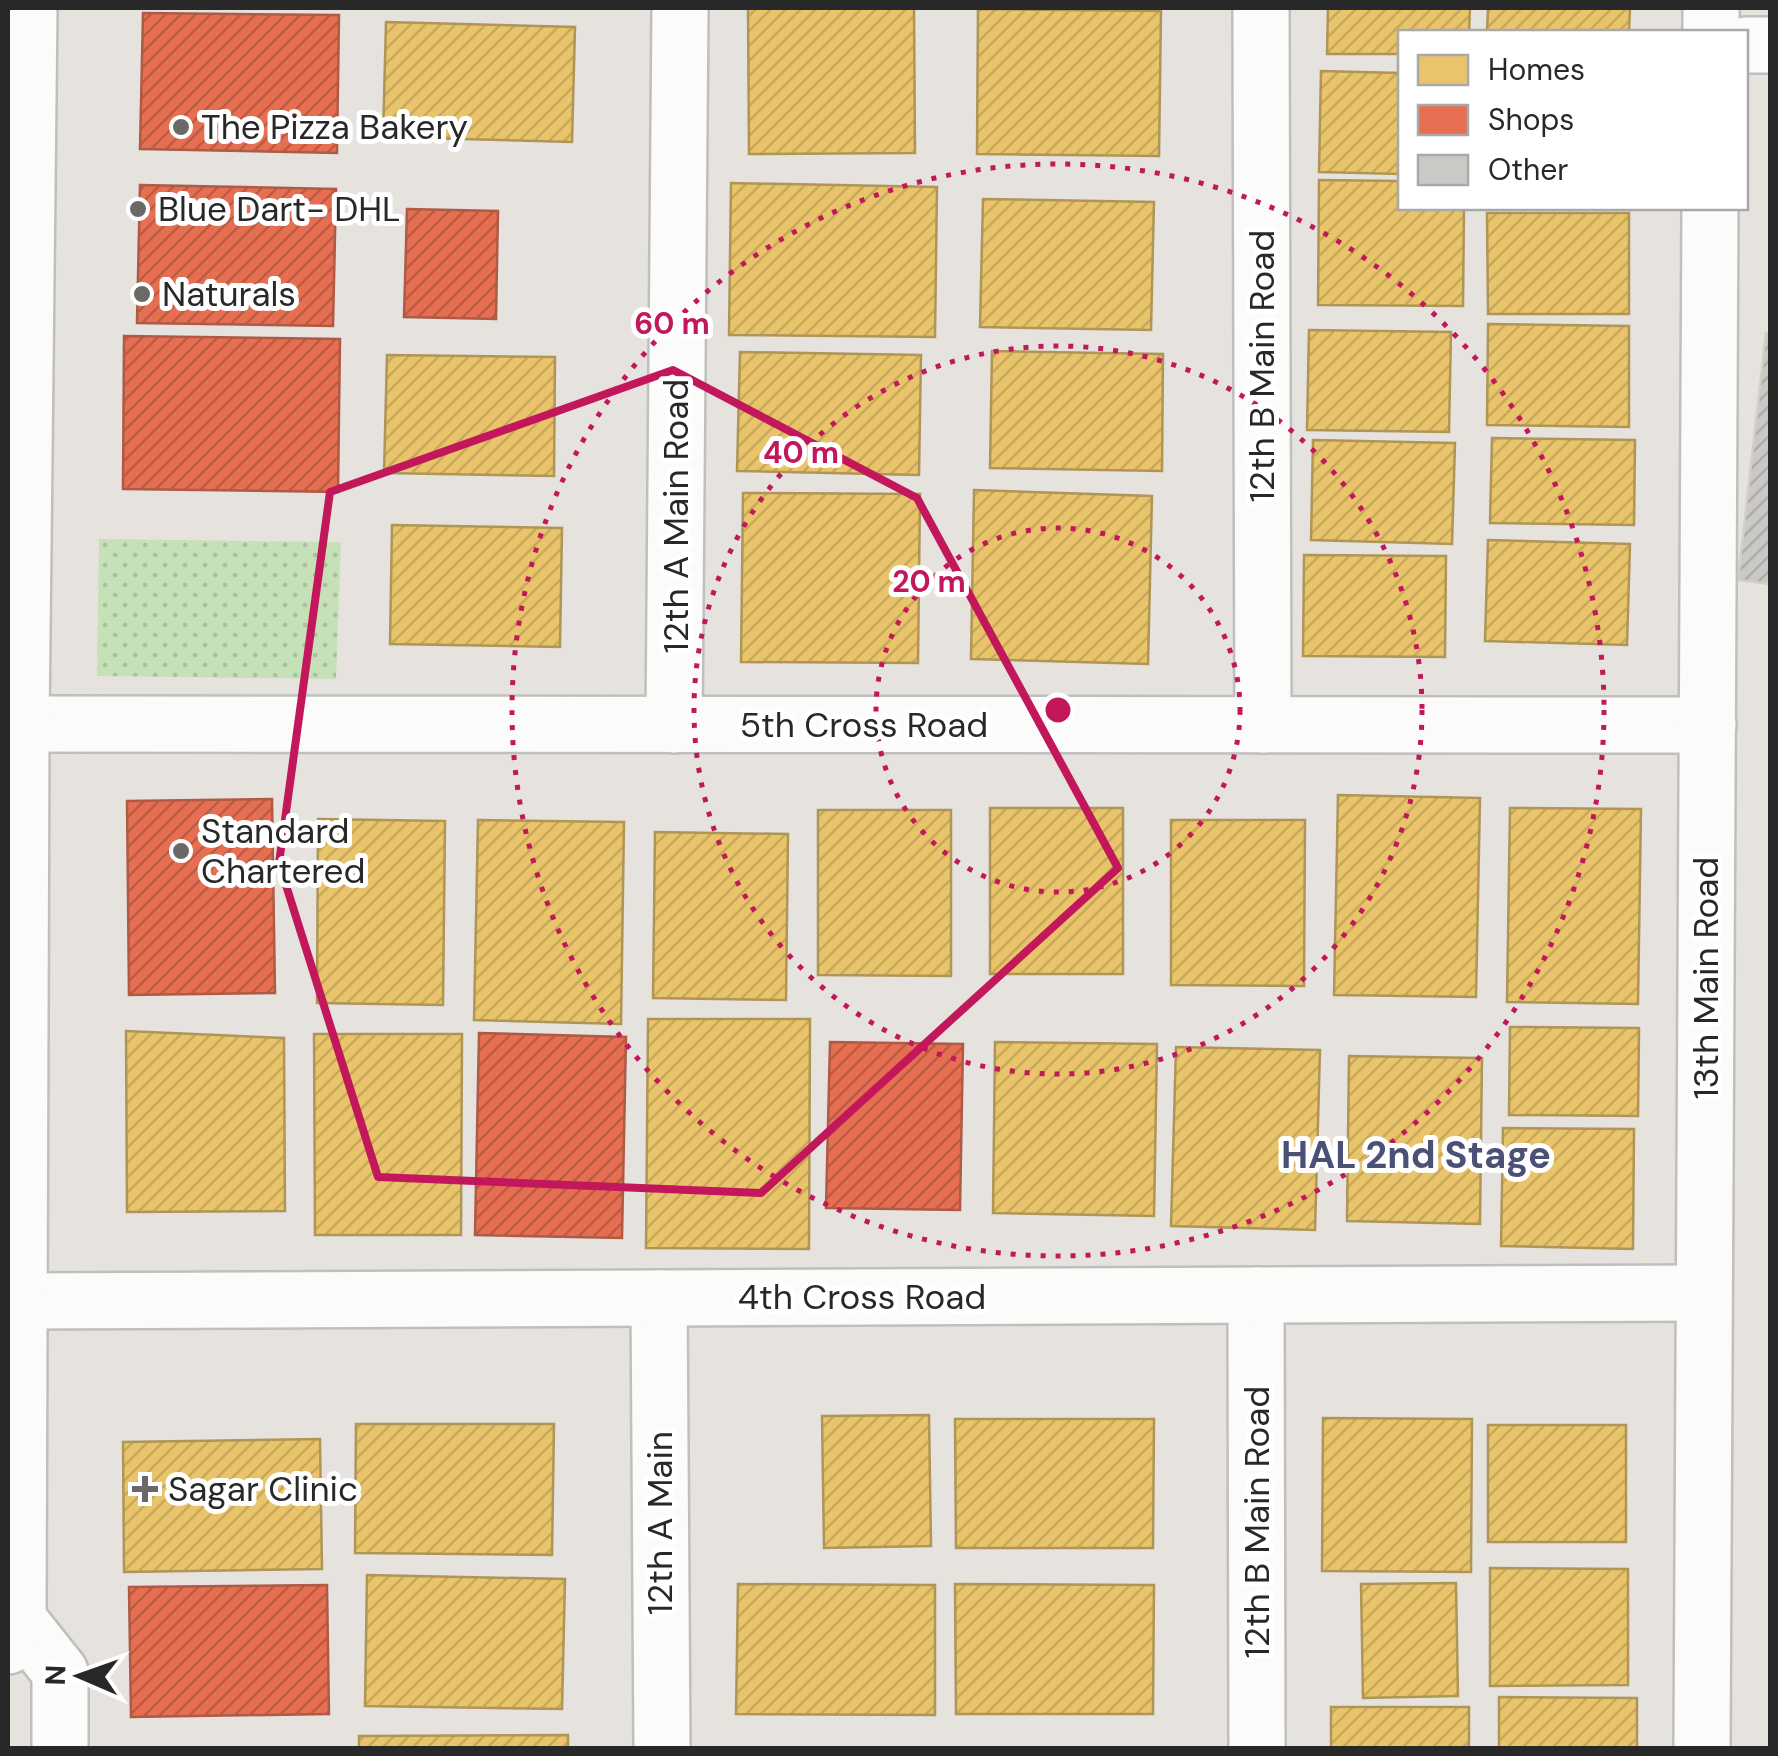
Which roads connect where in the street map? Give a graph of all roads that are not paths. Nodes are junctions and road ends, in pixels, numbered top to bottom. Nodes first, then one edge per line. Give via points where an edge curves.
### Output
1 (30, 8) edge
2 (680, 8) edge
3 (1261, 8) edge
4 (1710, 210) edge
5 (21, 724) junction
6 (1708, 724) junction
7 (674, 725) junction
8 (1262, 725) junction
9 (1704, 1293) junction
10 (1256, 1295) junction
11 (659, 1298) junction
12 (20, 1301) junction
13 (13, 1514) edge
14 (13, 1632) edge
15 (60, 1748) edge
16 (662, 1748) edge
17 (1258, 1748) edge
18 (1702, 1748) edge

1 - 5 street
2 - 7 street, 12th A Main Road
3 - 8 street, 12th B Main Road
4 - 6 street, 13th Main Road
5 - 7 street, 5th Cross Road
5 - 12 street
6 - 8 street, 5th Cross Road
6 - 9 street, 13th Main Road
7 - 8 street, 5th Cross Road
9 - 10 street, 4th Cross Road
9 - 18 street, 13th Main Road
10 - 11 street, 4th Cross Road
10 - 17 street, 12th B Main Road
11 - 12 street, 4th Cross Road
11 - 16 street, 12th A Main
12 - 13 street
13 - 14 street
14 - 15 street via 60,1672

